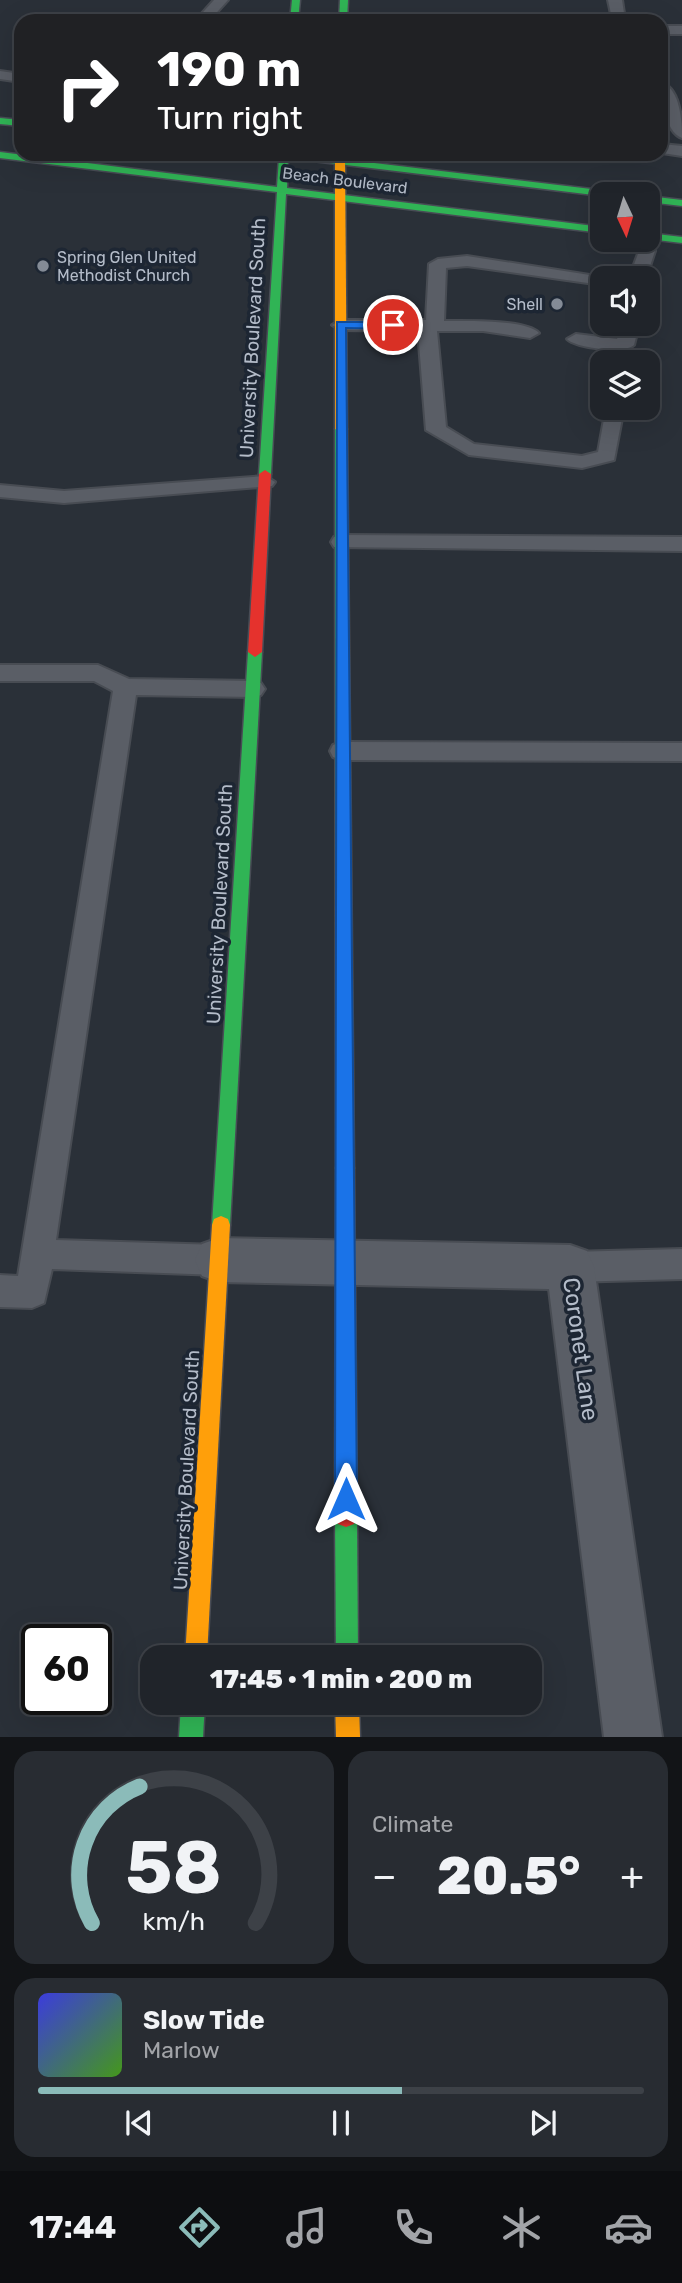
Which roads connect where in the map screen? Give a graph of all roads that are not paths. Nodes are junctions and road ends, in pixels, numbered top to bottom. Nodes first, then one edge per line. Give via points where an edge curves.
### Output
1 (221, 0) edge
2 (208, 14) edge
3 (668, 101) edge
4 (682, 133) edge
5 (48, 161) edge
6 (281, 161) edge
7 (340, 161) edge
8 (362, 161) edge
9 (282, 190) junction
10 (590, 192) edge
11 (340, 197) junction
12 (660, 200) edge
13 (682, 203) edge
14 (590, 228) edge
15 (660, 239) edge
16 (682, 240) edge
17 (590, 277) edge
18 (341, 325) junction
19 (431, 326) junction
20 (530, 333) dead end
21 (576, 339) dead end
22 (625, 345) edge
23 (613, 420) edge
24 (265, 482) junction
25 (0, 491) edge
26 (342, 542) junction
27 (682, 544) edge
28 (0, 673) edge
29 (125, 687) junction
30 (253, 689) junction
31 (342, 751) junction
32 (682, 752) edge
33 (38, 1254) junction
34 (219, 1260) junction
35 (344, 1262) junction
36 (682, 1264) edge
37 (570, 1267) junction
38 (0, 1291) edge
39 (197, 1645) edge
40 (347, 1645) edge
41 (192, 1715) edge
42 (348, 1715) edge
43 (191, 1737) edge
44 (348, 1737) edge
45 (632, 1737) edge

1 - 2 lane
3 - 4 lane
5 - 9 main road, Beach Boulevard
6 - 9 main road, University Boulevard South
7 - 11 main road
8 - 10 main road, Beach Boulevard
9 - 11 main road, Beach Boulevard
9 - 24 main road, University Boulevard South
11 - 14 main road, Beach Boulevard
11 - 18 main road
12 - 13 main road
15 - 16 main road
17 - 19 lane via 467,261 438,264
18 - 19 lane
18 - 26 main road
19 - 20 lane
19 - 23 lane via 436,430 469,449 582,462 607,456
21 - 22 lane
24 - 25 lane via 64,497
24 - 30 main road, University Boulevard South
26 - 27 lane
26 - 31 main road
28 - 29 lane via 98,673
29 - 30 lane
29 - 33 lane
30 - 34 main road, University Boulevard South
31 - 32 lane
31 - 35 main road
33 - 34 lane
33 - 38 lane via 32,1292
34 - 35 street, Coronet Lane
34 - 39 main road, University Boulevard South
35 - 37 street, Coronet Lane
35 - 40 main road
36 - 37 lane
37 - 45 street, Coronet Lane
41 - 43 main road
42 - 44 main road

